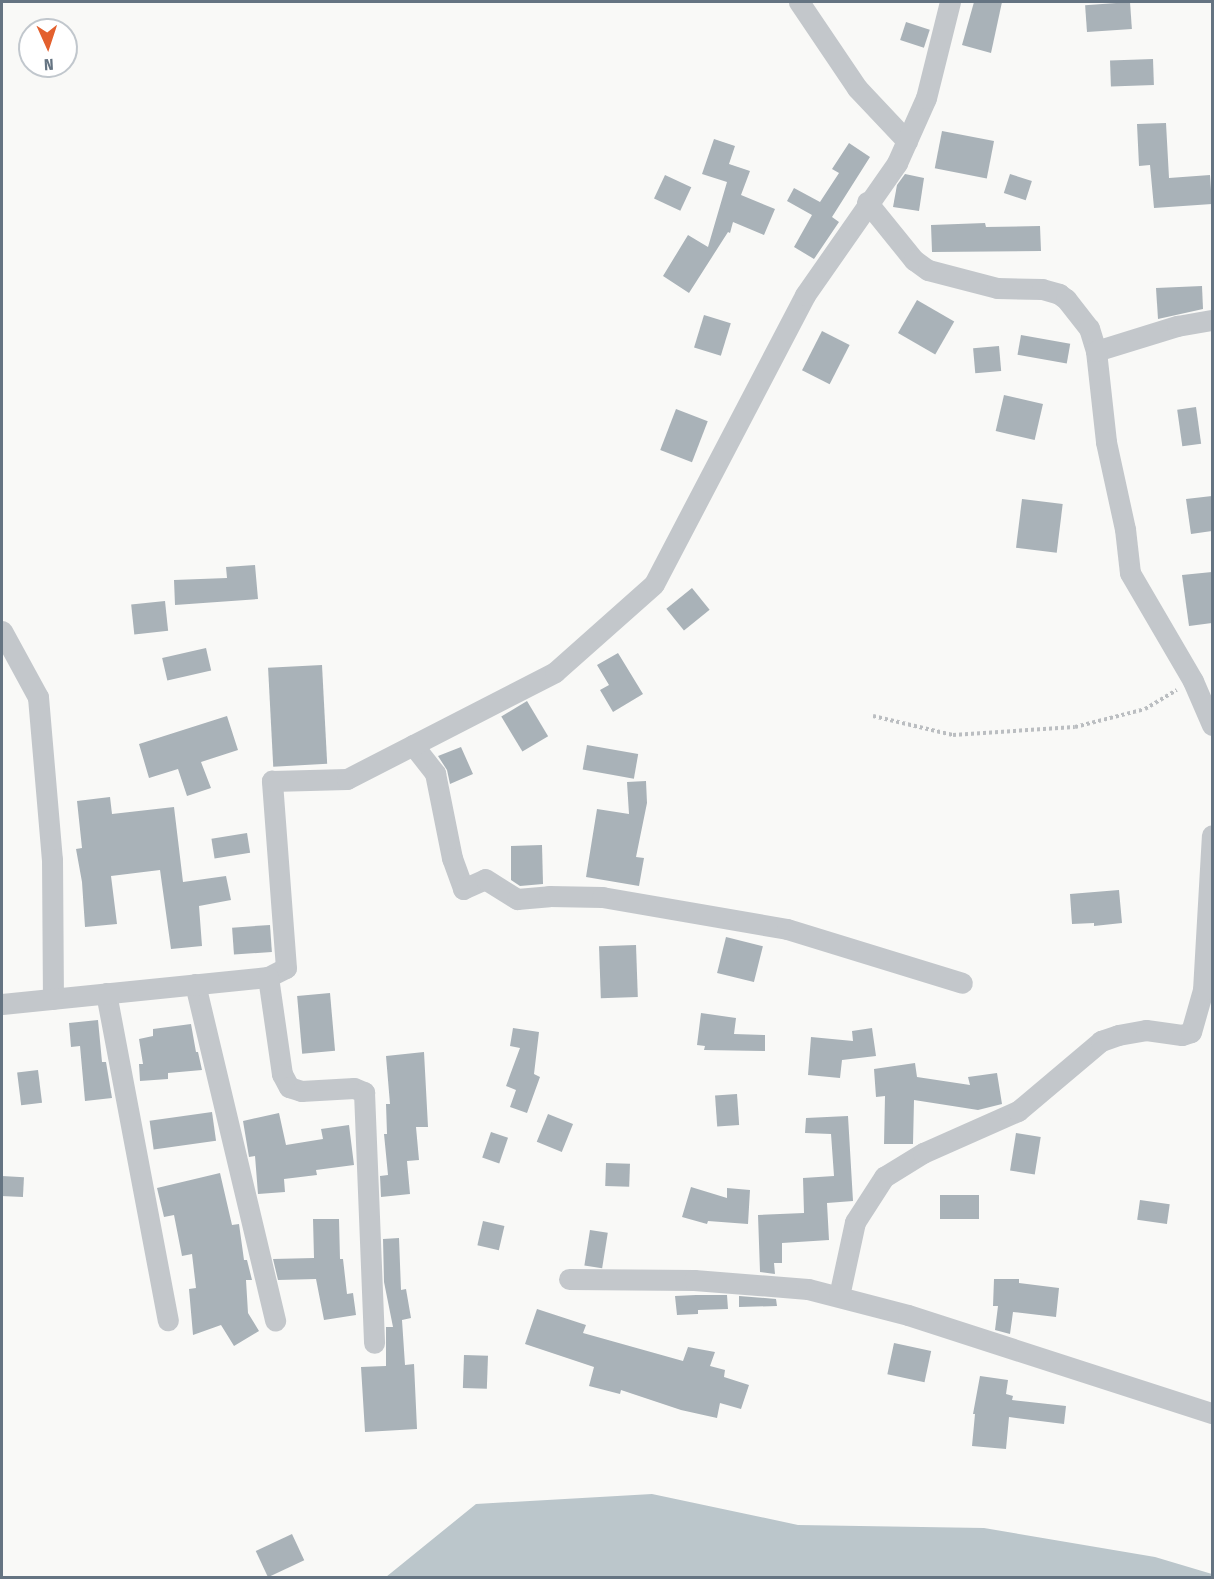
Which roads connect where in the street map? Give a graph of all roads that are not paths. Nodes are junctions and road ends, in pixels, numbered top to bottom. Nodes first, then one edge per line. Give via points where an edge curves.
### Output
1 (799, 2) edge
2 (950, 2) edge
3 (907, 141) junction
4 (867, 202) junction
5 (1212, 320) edge
6 (1096, 351) junction
7 (2, 631) edge
8 (1212, 725) edge
9 (413, 745) junction
10 (1212, 835) edge
11 (268, 976) junction
12 (962, 983) dead end
13 (195, 984) junction
14 (106, 993) junction
15 (53, 999) junction
16 (2, 1004) edge
17 (569, 1279) dead end
18 (839, 1296) junction
19 (168, 1320) dead end
20 (275, 1321) dead end
21 (374, 1343) dead end
22 (1212, 1413) edge

1 - 3 street via 857,88
2 - 3 street via 926,98
3 - 4 street via 897,163
4 - 6 street via 914,260 927,270 998,288 1042,289 1066,299 1089,328
4 - 9 street via 805,295 654,585 555,672
5 - 6 street via 1159,331
6 - 8 street via 1106,442 1125,529 1130,573 1193,681
7 - 15 street via 38,698 52,859
9 - 11 street via 347,779 272,781 286,968
9 - 12 street via 435,773 452,858 464,889 485,879 517,899 602,897 787,929
10 - 18 street via 1203,990 1191,1032 1182,1035 1146,1030 1101,1041 1018,1111 923,1153 884,1177 855,1221
11 - 13 street
11 - 21 street via 282,1074 289,1087 301,1091 354,1088 364,1092
13 - 14 street
13 - 20 street
14 - 15 street
14 - 19 street
15 - 16 street
17 - 18 street via 732,1282
18 - 22 street

